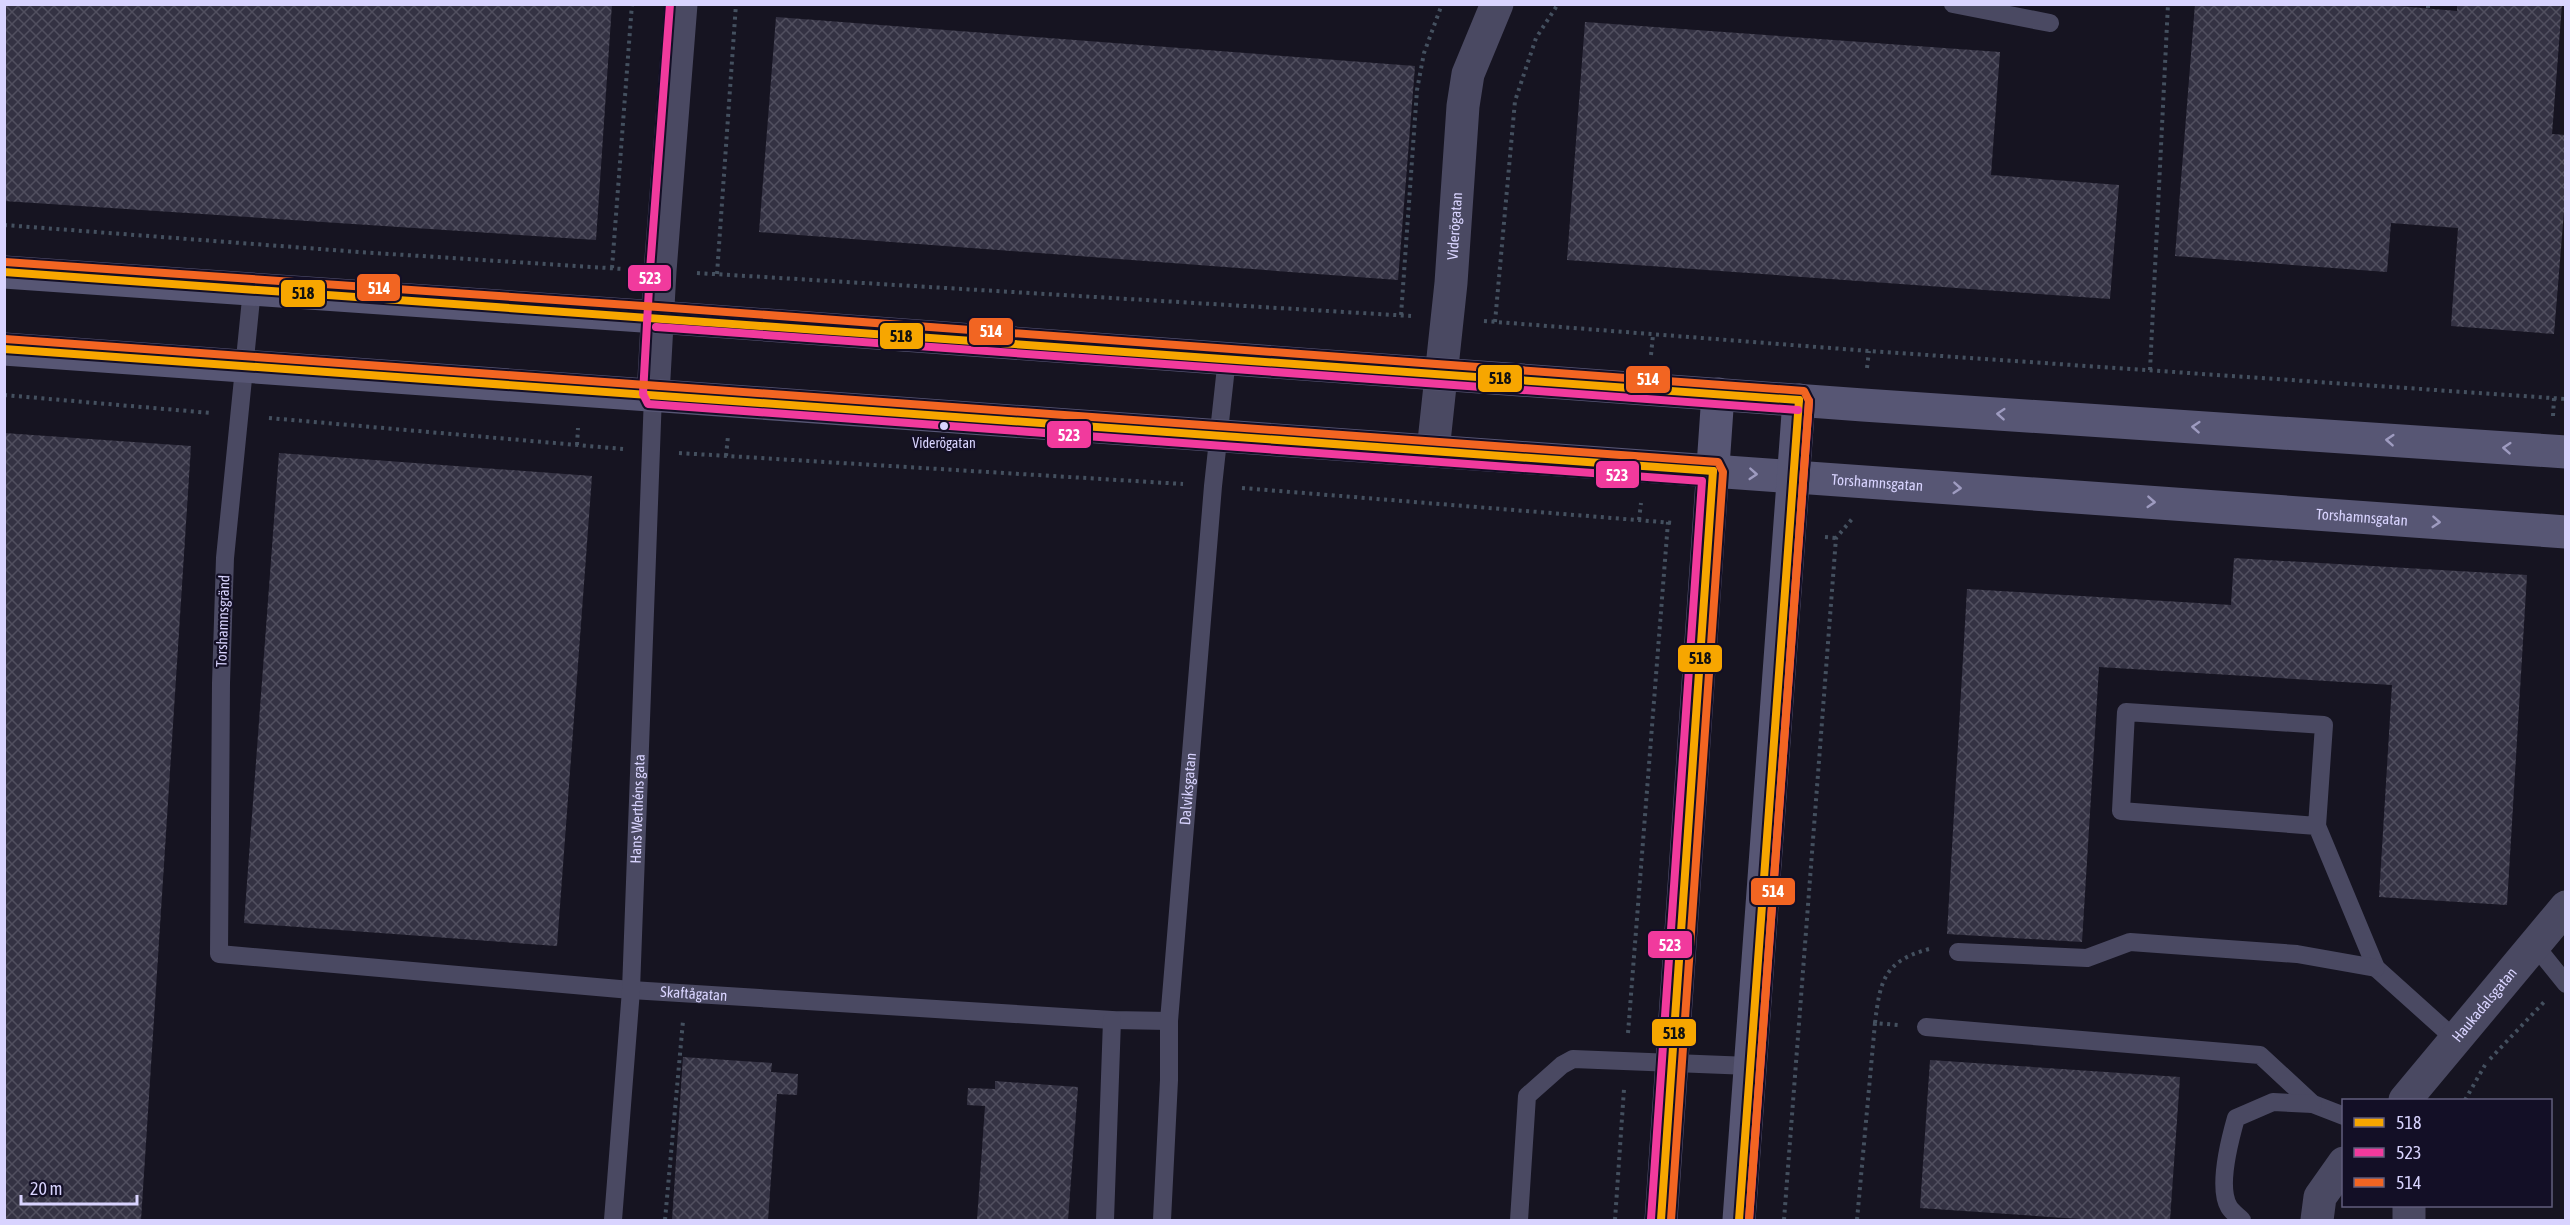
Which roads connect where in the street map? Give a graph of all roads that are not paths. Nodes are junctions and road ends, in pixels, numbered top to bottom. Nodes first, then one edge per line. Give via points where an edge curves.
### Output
1 (681, 4) edge
2 (1497, 4) edge
3 (1953, 4) edge
4 (2050, 23) dead end
5 (4, 272) edge
6 (252, 289) junction
7 (657, 317) junction
8 (4, 349) edge
9 (1227, 358) junction
10 (244, 366) junction
11 (1442, 375) junction
12 (653, 394) junction
13 (1718, 394) junction
14 (1800, 400) junction
15 (1218, 436) junction
16 (1433, 451) junction
17 (2565, 452) edge
18 (1713, 471) junction
19 (1794, 477) junction
20 (2565, 532) edge
21 (2317, 826) junction
22 (2565, 907) edge
23 (2535, 944) junction
24 (1958, 952) road end
25 (219, 954) joint
26 (2376, 968) junction
27 (2565, 983) edge
28 (631, 990) junction
29 (1112, 1020) junction
30 (1169, 1021) junction
31 (1926, 1027) road end
32 (2455, 1039) junction
33 (1673, 1063) junction
34 (1750, 1066) junction
35 (2407, 1099) edge
36 (2313, 1104) junction
37 (2342, 1116) edge
38 (2342, 1164) edge
39 (613, 1221) edge
40 (1105, 1221) edge
41 (1162, 1221) edge
42 (1520, 1221) edge
43 (1661, 1221) edge
44 (1739, 1221) edge
45 (2242, 1221) edge
46 (2317, 1221) edge

1 - 7 street
2 - 11 street, Viderögatan via 1468,74 1463,106
3 - 4 lane
5 - 6 street
6 - 7 street
6 - 10 lane, Torshamnsgränd
7 - 9 street
7 - 12 street
8 - 10 street, Torshamnsgatan
9 - 11 street
9 - 15 lane, Dalviksgatan
10 - 12 street, Torshamnsgatan
10 - 25 lane, Torshamnsgränd via 225,569
11 - 13 street
11 - 16 street, Viderögatan
12 - 15 street, Torshamnsgatan
12 - 28 lane, Hans Werthéns gata
13 - 14 street
13 - 18 street
17 -> 14 street
14 - 19 street
15 - 16 street, Torshamnsgatan
15 - 30 lane, Dalviksgatan
16 - 18 street, Torshamnsgatan
18 -> 19 street, Torshamnsgatan
18 - 33 street
19 -> 20 street, Torshamnsgatan
19 - 34 street
21 - 21 lane via 2324,725 2126,712 2121,811
21 - 26 lane
22 - 23 street, Haukadalsgatan
23 - 27 lane
23 - 32 street, Haukadalsgatan
24 - 26 lane via 2086,958 2130,942 2297,954
25 - 28 lane, Skaftågatan
26 - 32 lane
28 - 29 lane, Skaftågatan
28 - 39 lane, Hans Werthéns gata
29 - 30 lane, Skaftågatan
29 - 40 lane
30 - 41 lane, Dalviksgatan
31 - 36 lane via 2260,1055
32 - 35 street, Haukadalsgatan
33 - 34 lane
33 - 42 lane via 1573,1059 1527,1096
33 - 43 street
34 - 44 street
36 - 37 lane
36 - 45 lane via 2273,1102 2236,1118 2224,1181 2228,1206
38 - 46 street via 2320,1197

